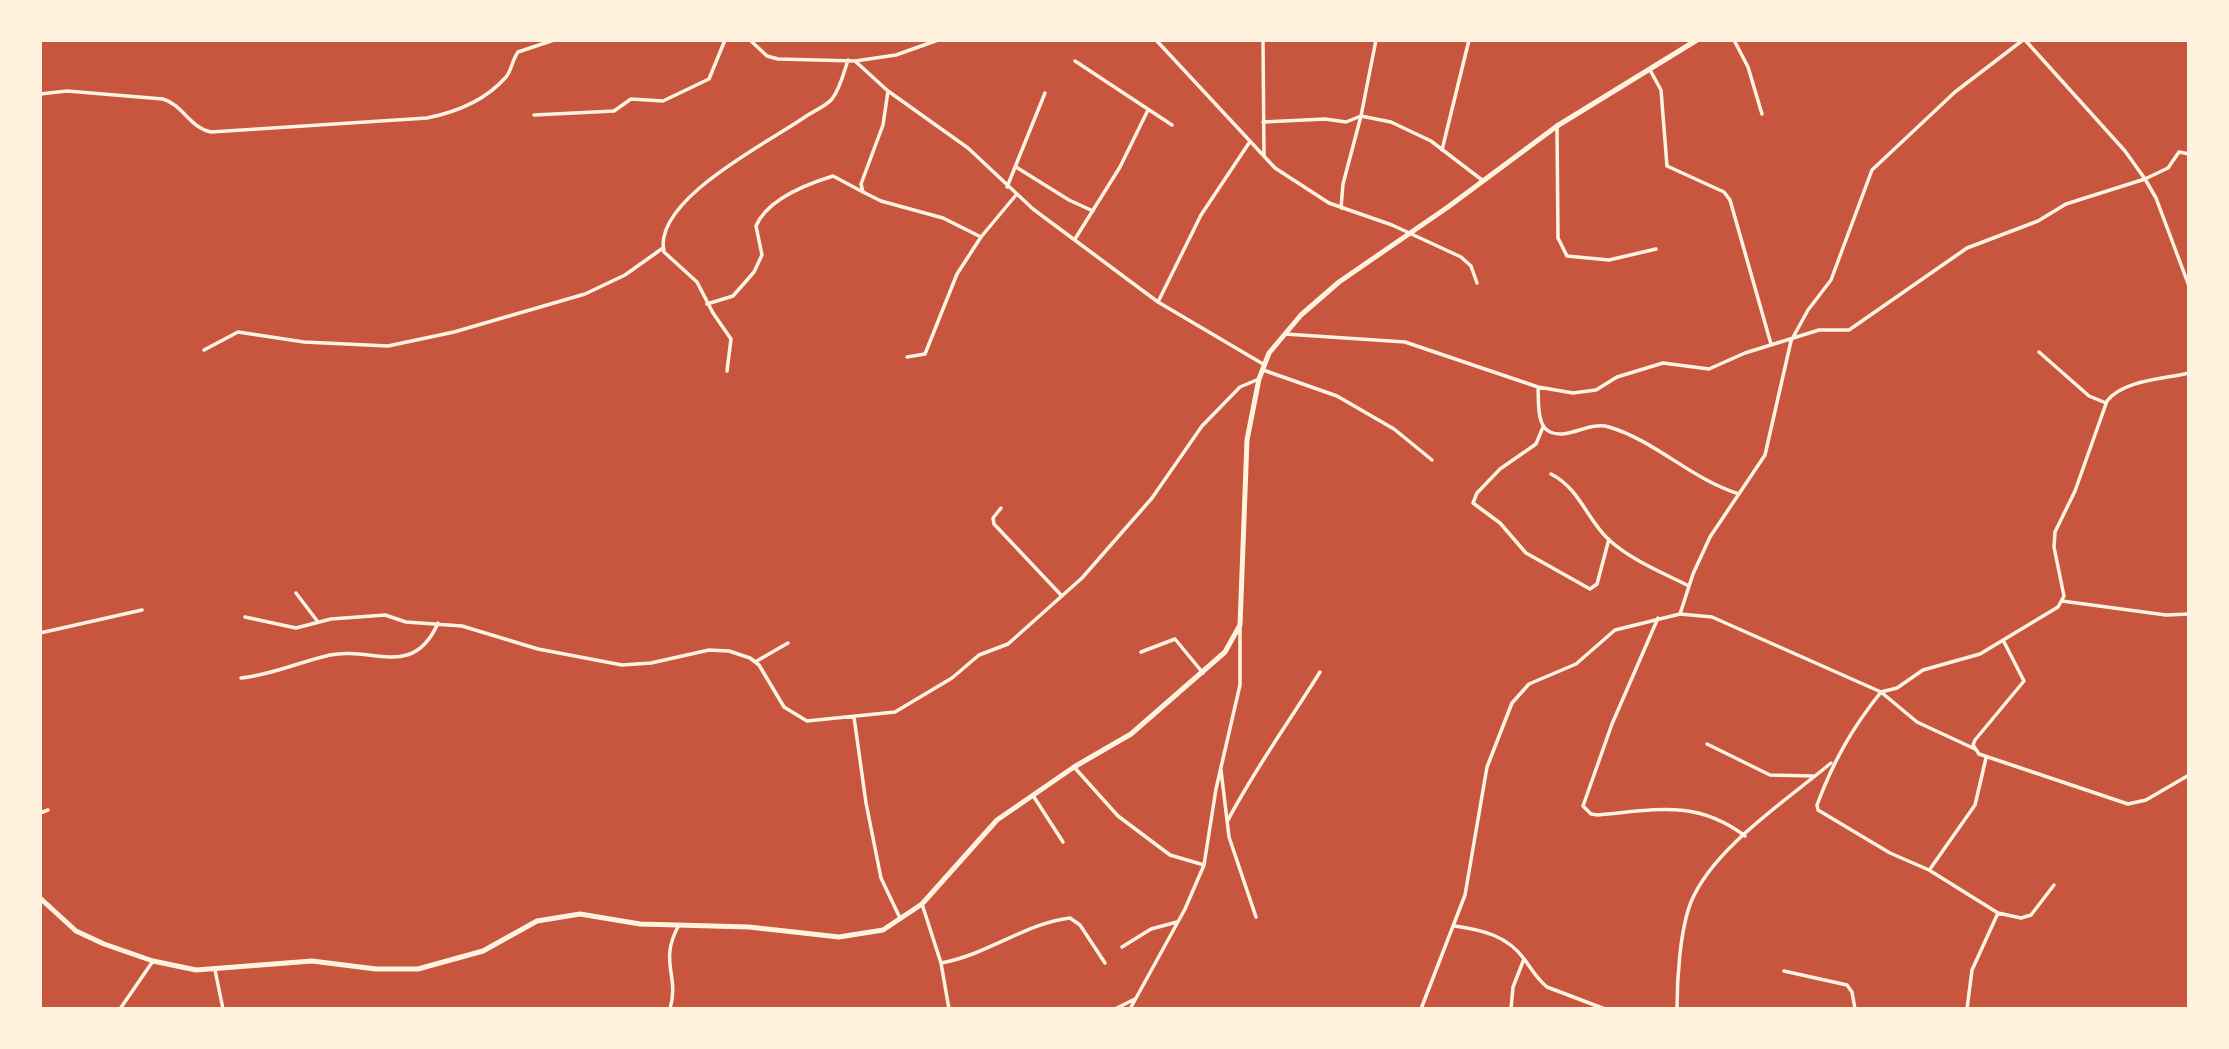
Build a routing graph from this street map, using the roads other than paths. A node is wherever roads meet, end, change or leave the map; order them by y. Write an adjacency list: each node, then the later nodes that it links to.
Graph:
1 (554, 40): 18 (street)
2 (726, 40): 21 (street)
3 (750, 40): 12 (street)
4 (938, 40): 13 (street)
5 (1156, 40): 26 (street)
6 (1263, 40): 23 (street)
7 (1376, 40): 22 (street)
8 (1469, 40): 27 (street)
9 (1697, 40): 15 (street)
10 (1734, 40): 20 (street)
11 (2024, 40): 31 (street); 48 (street)
12 (848, 60): 13 (street); 41 (street)
13 (855, 61): 16 (street)
14 (1075, 61): 19 (street)
15 (1650, 70): 25 (street); 49 (street)
16 (888, 91): 33 (street); 34 (street)
17 (1045, 93): 30 (street)
18 (40, 94)
19 (1147, 111): 24 (street); 37 (street)
20 (1762, 114)
21 (534, 115)
22 (1361, 116): 23 (street); 27 (street); 36 (street)
23 (1263, 122): 29 (street)
24 (1172, 125)
25 (1557, 126): 32 (street); 42 (street)
26 (1249, 142): 29 (street); 45 (street)
27 (1442, 150): 32 (street)
28 (2189, 153): 31 (street)
29 (1264, 156): 36 (street)
30 (1016, 167): 33 (street); 37 (street)
31 (2145, 178): 44 (street); 48 (street)
32 (1482, 180): 38 (street)
33 (1007, 187): 35 (street)
34 (863, 192): 39 (street); 46 (street)
35 (1016, 195): 39 (street); 40 (street)
36 (1341, 208): 38 (street)
37 (1093, 211): 40 (street)
38 (1409, 234): 43 (street); 47 (street)
39 (981, 237): 52 (street)
40 (1075, 239): 45 (street)
41 (663, 248): 46 (street); 50 (street)
42 (1656, 249)
43 (1477, 283)
44 (2189, 286)
45 (1158, 302): 53 (street)
46 (708, 304): 54 (street)
47 (1284, 334): 53 (street); 57 (street)
48 (1791, 341): 49 (street); 62 (street)
49 (1771, 344): 57 (street)
50 (204, 349)
51 (2039, 352): 58 (street)
52 (907, 358)
53 (1262, 367): 56 (street); 60 (street)
54 (727, 371)
55 (2189, 373): 58 (street)
56 (1259, 379): 67 (street); 76 (street)
57 (1538, 387): 59 (street)
58 (2106, 402): 68 (street)
59 (1543, 427): 62 (street); 64 (street)
60 (1432, 460)
61 (1551, 474): 64 (street)
62 (1739, 494): 65 (street)
63 (1001, 508): 67 (street)
64 (1609, 539): 65 (street)
65 (1689, 586): 70 (street)
66 (296, 593): 74 (street)
67 (1060, 595): 86 (street)
68 (2062, 601): 71 (street); 78 (street)
69 (142, 610): 77 (street)
70 (1680, 614): 73 (street); 85 (street)
71 (2189, 614)
72 (245, 617): 74 (street)
73 (1658, 618): 99 (street); 111 (street)
74 (318, 622): 75 (street)
75 (438, 623): 81 (street); 84 (street)
76 (1240, 625): 83 (street); 91 (street)
77 (40, 633)
78 (2003, 640): 85 (street); 88 (street)
79 (788, 643): 81 (street)
80 (1141, 652): 83 (street)
81 (755, 662): 86 (street)
82 (1320, 671): 98 (street)
83 (1203, 673): 92 (street)
84 (241, 678)
85 (1881, 692): 88 (street); 90 (street)
86 (854, 717): 108 (street)
87 (1707, 744): 94 (street)
88 (1975, 750): 89 (street)
89 (1986, 758): 93 (street); 102 (street)
90 (1833, 761): 94 (street); 102 (street)
91 (1221, 765): 98 (street); 101 (street)
92 (1074, 767): 95 (street); 101 (street)
93 (2189, 775)
94 (1815, 776): 99 (street)
95 (1034, 797): 100 (street); 105 (street)
96 (48, 810): 97 (street)
97 (40, 813)
98 (1227, 822): 107 (street)
99 (1745, 836): 129 (street)
100 (1063, 842)
101 (1204, 865): 109 (street)
102 (1929, 870): 106 (street)
103 (2054, 884): 106 (street)
104 (40, 898): 114 (street)
105 (922, 904): 108 (street); 115 (street)
106 (1998, 913): 131 (street)
107 (1256, 917)
108 (901, 919): 110 (street)
109 (1178, 922): 112 (street); 119 (street)
110 (678, 925): 117 (street); 122 (street)
111 (1455, 926): 113 (street); 126 (street)
112 (1122, 947)
113 (1524, 959): 127 (street); 128 (street)
114 (153, 961): 117 (street); 120 (street)
115 (940, 963): 116 (street); 123 (street)
116 (1105, 963)
117 (215, 970): 121 (street)
118 (1784, 971): 130 (street)
119 (1136, 998): 124 (street); 125 (street)
120 (120, 1009)
121 (223, 1009)
122 (670, 1009)
123 (948, 1009)
124 (1115, 1009)
125 (1130, 1009)
126 (1421, 1009)
127 (1511, 1009)
128 (1605, 1009)
129 (1677, 1009)
130 (1855, 1009)
131 (1967, 1009)

